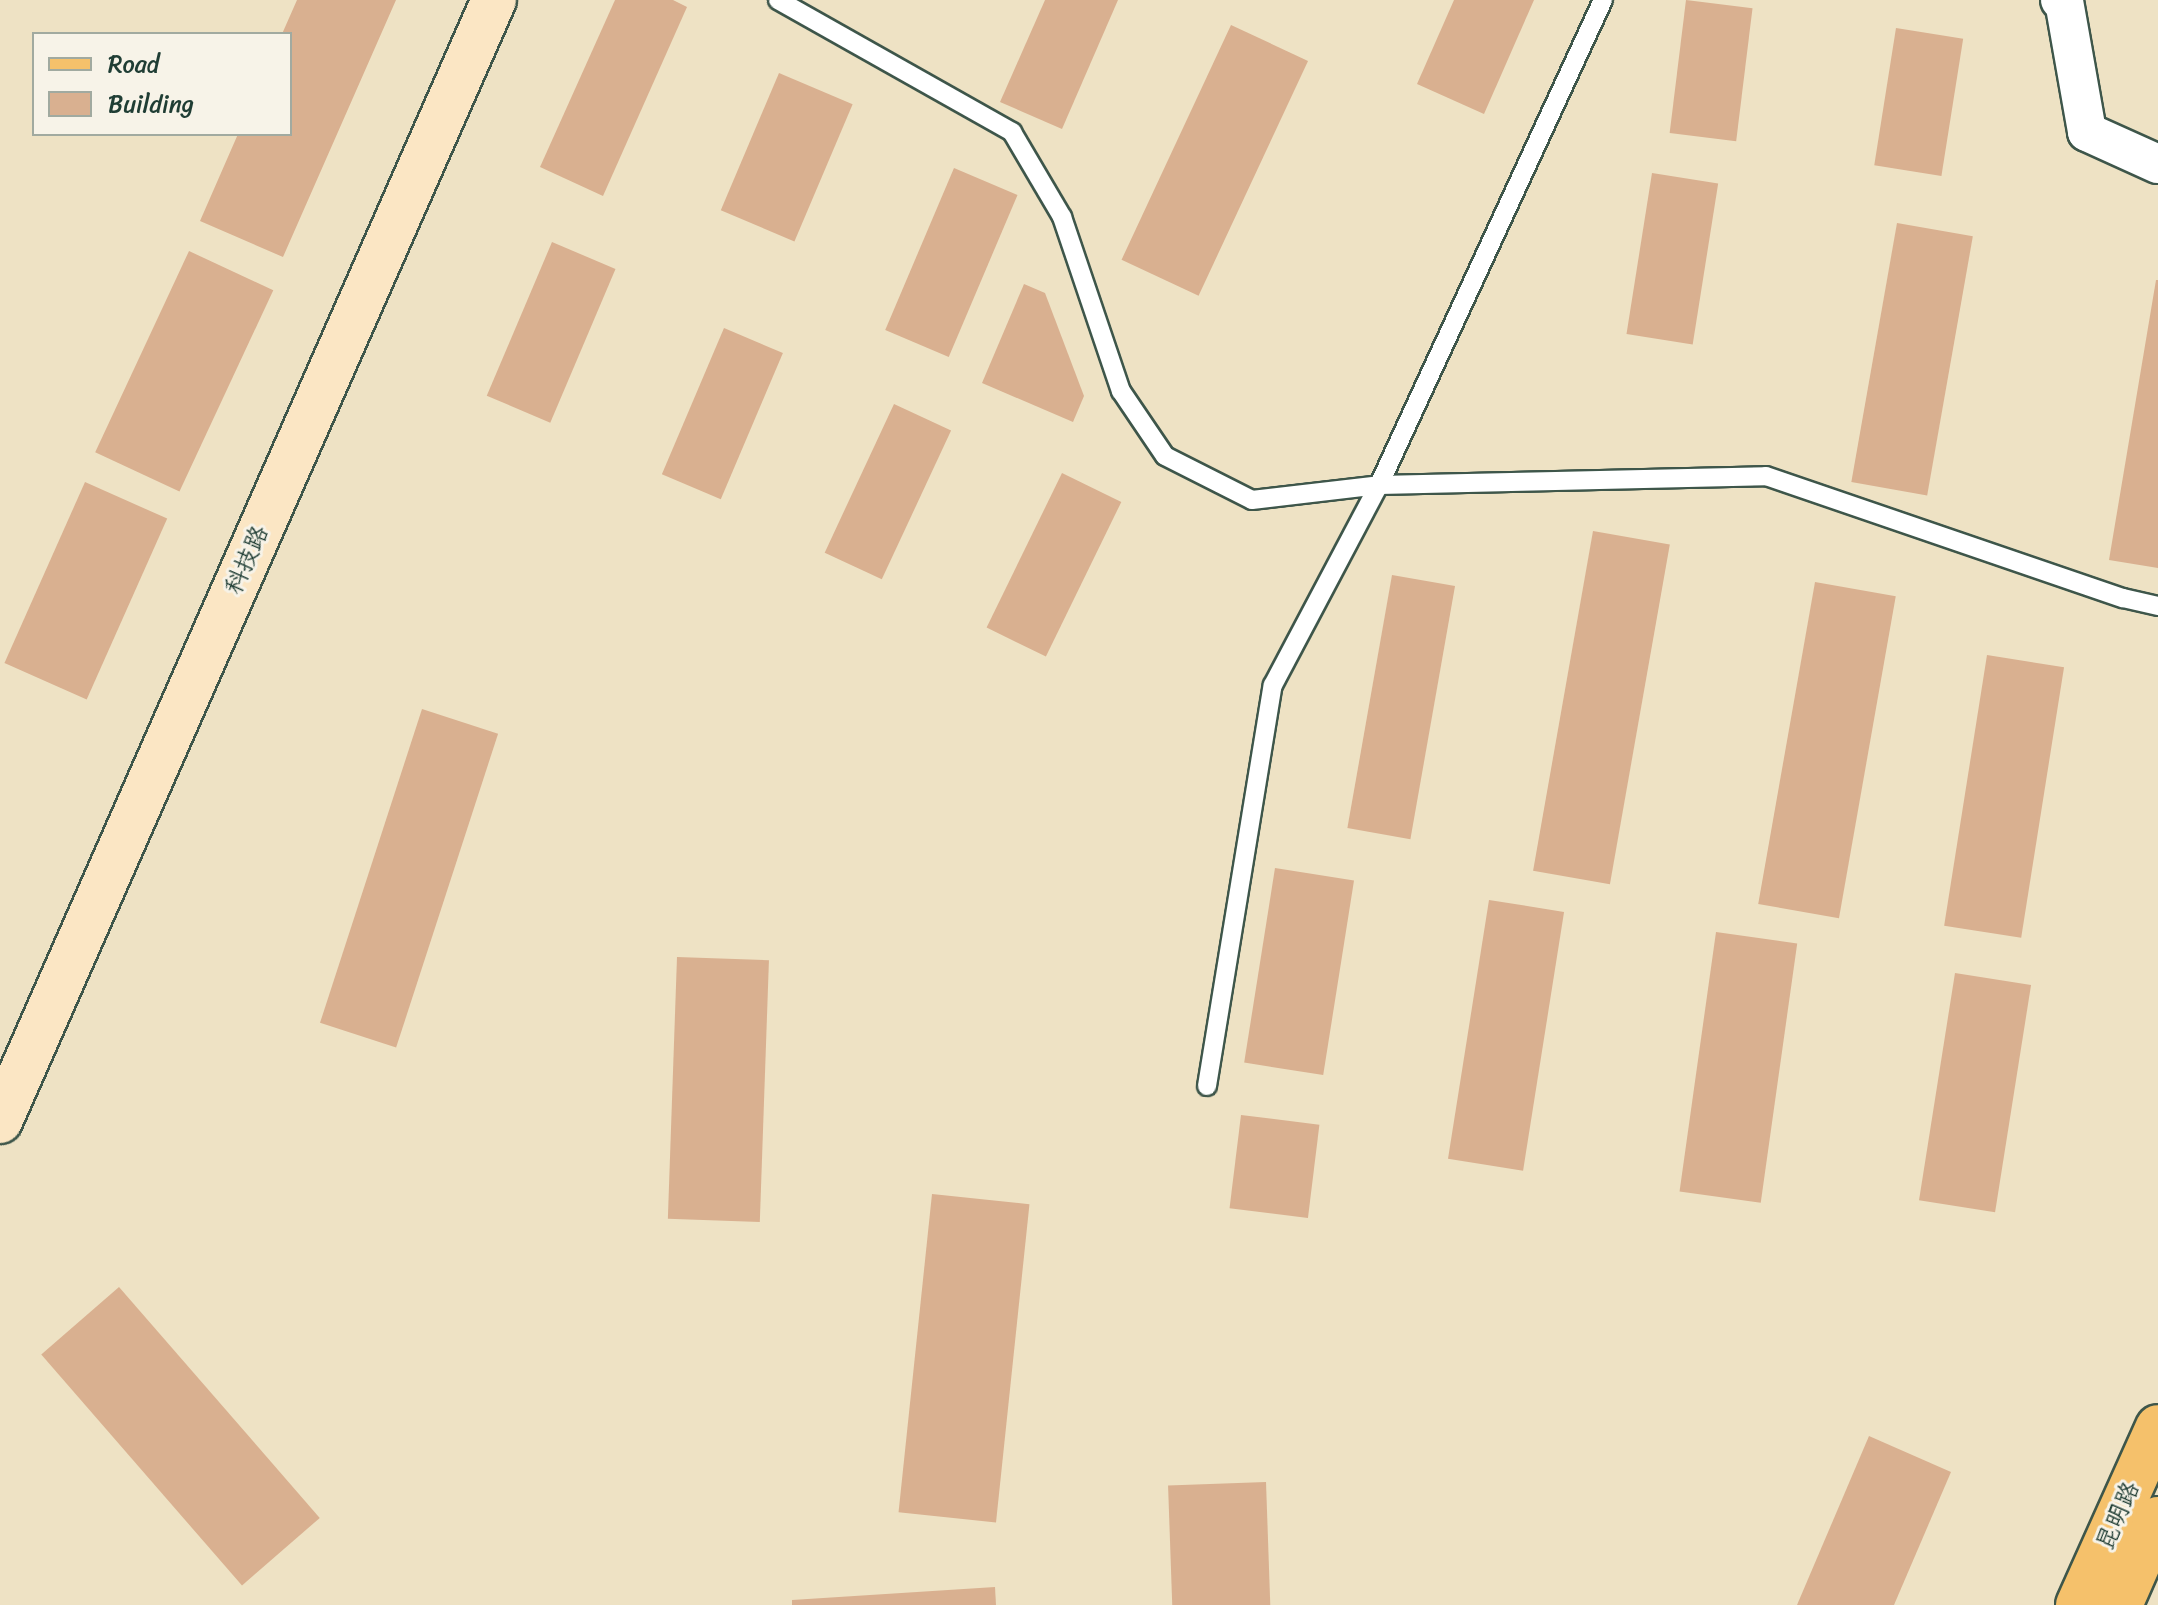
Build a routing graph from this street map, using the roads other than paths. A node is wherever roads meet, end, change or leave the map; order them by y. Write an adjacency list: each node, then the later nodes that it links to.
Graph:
1 (494, 0): 9 (main road, 科技路)
2 (778, 0): 6 (lane)
3 (1603, 0): 6 (lane)
4 (2060, 0): 5 (street)
5 (2158, 164)
6 (1379, 485): 7 (lane); 8 (lane)
7 (2158, 606)
8 (1207, 1086)
9 (0, 1121)
10 (2158, 1427): 12 (main road, 昆明路)
11 (2158, 1519): 13 (main road, 昆明路)
12 (2078, 1605)
13 (2120, 1605)

